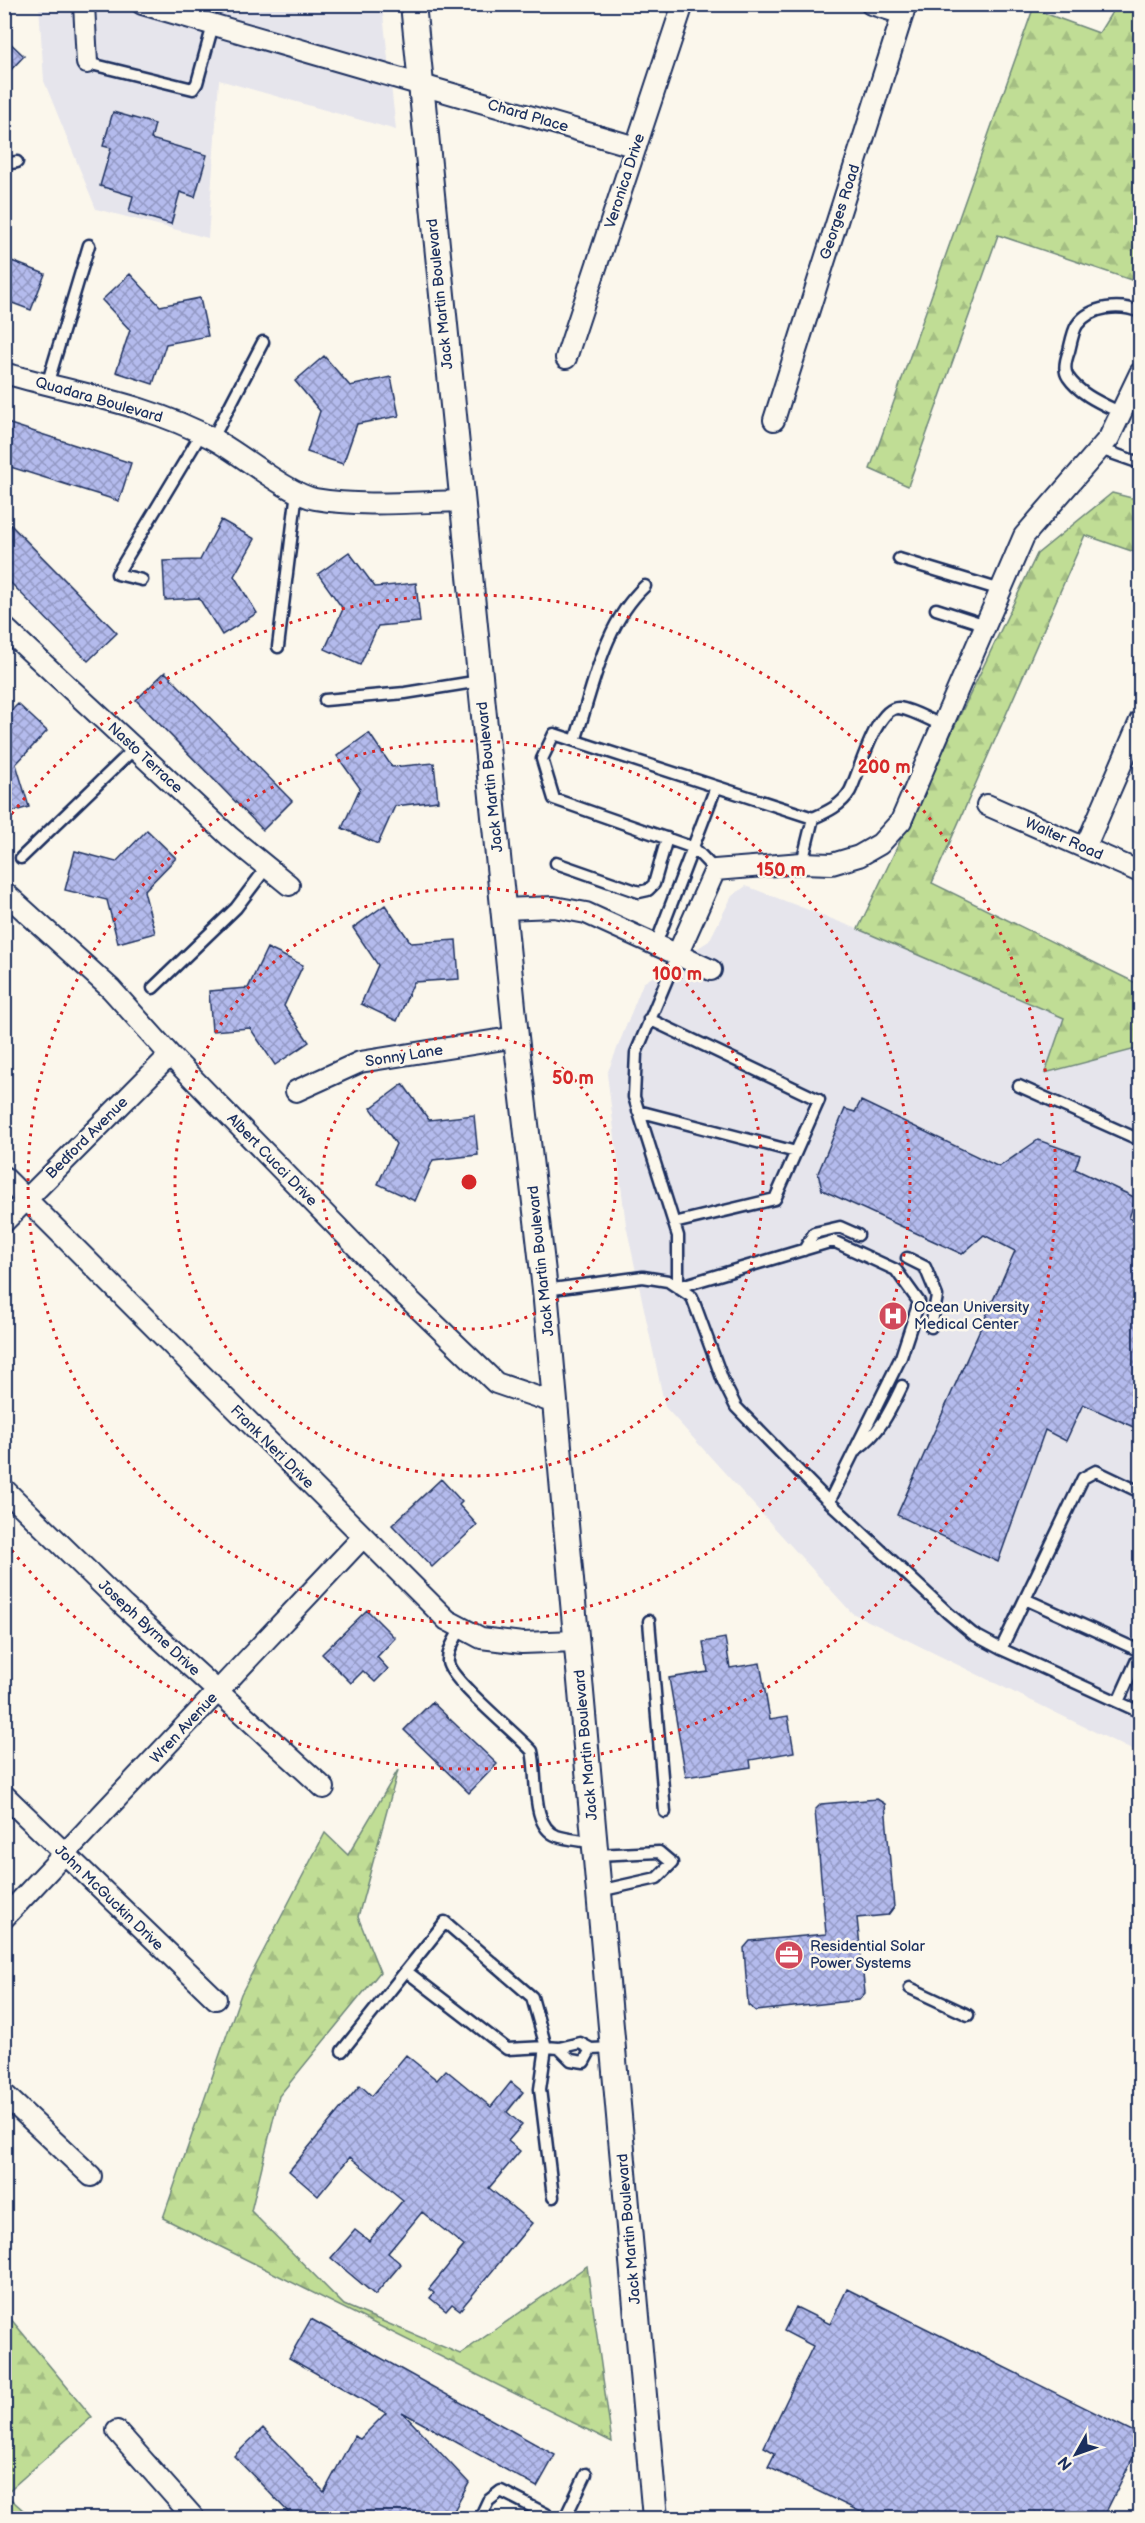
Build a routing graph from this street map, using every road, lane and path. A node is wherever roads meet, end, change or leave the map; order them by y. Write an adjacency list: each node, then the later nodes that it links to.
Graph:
1 (84, 4): 8 (street)
2 (142, 4): 7 (street, Chard Place)
3 (413, 4): 9 (street, Jack Martin Boulevard)
4 (683, 4): 10 (street, Veronica Drive)
5 (871, 4): 6 (street)
6 (905, 9): 21 (street, Georges Road)
7 (213, 25): 8 (lane); 9 (street, Chard Place)
8 (87, 63)
9 (419, 85): 10 (street, Chard Place); 26 (street, Jack Martin Boulevard)
10 (636, 147): 16 (street, Veronica Drive)
11 (17, 162): 12 (lane)
12 (4, 164)
13 (89, 245): 19 (lane)
14 (1140, 312): 20 (lane)
15 (262, 342): 22 (lane)
16 (567, 358)
17 (4, 373): 19 (street, Quadara Boulevard)
18 (1140, 373): 20 (street)
19 (47, 385): 22 (street, Quadara Boulevard)
20 (1121, 413): 23 (street)
21 (774, 420)
22 (207, 436): 25 (street, Quadara Boulevard); 28 (lane)
23 (1100, 449): 24 (lane); 30 (street)
24 (1140, 463)
25 (297, 490): 26 (street, Quadara Boulevard); 34 (lane)
26 (461, 501): 35 (street, Jack Martin Boulevard)
27 (899, 559): 30 (lane)
28 (142, 580)
29 (645, 586): 39 (lane)
30 (1001, 590): 32 (street)
31 (936, 609): 32 (lane)
32 (986, 625): 38 (street)
33 (4, 627): 40 (street, Nasto Terrace)
34 (278, 647)
35 (480, 681): 36 (lane); 55 (street, Jack Martin Boulevard)
36 (325, 700)
37 (1140, 721): 46 (street)
38 (942, 725): 43 (lane); 49 (street)
39 (575, 741): 41 (lane); 44 (lane)
40 (135, 748): 47 (lane); 50 (street, Nasto Terrace)
41 (716, 787): 43 (lane); 45 (lane)
42 (987, 805): 46 (street, Walter Road)
43 (813, 818): 49 (lane)
44 (667, 838): 45 (lane); 48 (lane)
45 (694, 848): 51 (lane); 56 (lane)
46 (1085, 848): 52 (street, Walter Road)
47 (21, 858)
48 (556, 863)
49 (802, 863): 51 (street)
50 (267, 867): 53 (street, Nasto Terrace); 59 (lane)
51 (716, 870): 57 (street)
52 (1140, 872)
53 (289, 885)
54 (4, 892): 62 (street, Albert Cucci Drive)
55 (504, 909): 56 (street); 61 (street, Jack Martin Boulevard)
56 (657, 944): 57 (street)
57 (678, 953): 58 (street); 60 (lane)
58 (711, 970)
59 (153, 988)
60 (649, 1019): 65 (lane); 67 (lane)
61 (516, 1037): 64 (street, Sonny Lane); 76 (street, Jack Martin Boulevard)
62 (170, 1055): 69 (street, Bedford Avenue); 79 (street, Albert Cucci Drive)
63 (1019, 1086): 66 (lane)
64 (296, 1091)
65 (638, 1111): 67 (lane); 71 (lane)
66 (1140, 1140)
67 (796, 1152): 71 (lane)
68 (4, 1177): 69 (street, Frank Neri Drive)
69 (27, 1198): 70 (street, Bedford Avenue); 84 (street, Frank Neri Drive)
70 (4, 1221)
71 (674, 1222): 75 (lane)
72 (858, 1235): 73 (lane)
73 (804, 1250): 75 (lane); 80 (lane)
74 (907, 1258): 77 (lane)
75 (678, 1287): 76 (lane); 83 (lane)
76 (545, 1290): 79 (street, Jack Martin Boulevard)
77 (931, 1327)
78 (902, 1386): 80 (lane)
79 (555, 1403): 88 (street, Jack Martin Boulevard)
80 (855, 1451): 83 (lane)
81 (4, 1489): 91 (street, Joseph Byrne Drive)
82 (1140, 1492): 85 (lane)
83 (830, 1502): 89 (lane)
84 (363, 1537): 87 (street, Frank Neri Drive); 91 (street, Wren Avenue)
85 (1025, 1599): 89 (lane); 90 (lane)
86 (649, 1621): 96 (lane)
87 (461, 1628): 88 (street, Frank Neri Drive); 97 (lane)
88 (576, 1641): 97 (street, Jack Martin Boulevard)
89 (1000, 1649): 92 (lane)
90 (1140, 1652): 92 (lane)
91 (218, 1692): 94 (street, Joseph Byrne Drive); 98 (street, Wren Avenue)
92 (1118, 1702): 93 (lane)
93 (1140, 1712)
94 (324, 1788)
95 (4, 1795): 98 (street, John McGuckin Drive)
96 (665, 1812)
97 (595, 1849): 99 (street, Jack Martin Boulevard); 99 (lane)
98 (65, 1856): 100 (street, Wren Avenue); 103 (street, John McGuckin Drive)
99 (598, 1891): 107 (street, Jack Martin Boulevard)
100 (4, 1918)
101 (406, 1971): 105 (lane); 105 (lane); 108 (lane)
102 (910, 1988): 104 (lane)
103 (216, 1999)
104 (968, 2015)
105 (546, 2047): 106 (lane); 111 (lane)
106 (559, 2048): 107 (lane); 107 (lane)
107 (602, 2048): 115 (street, Jack Martin Boulevard)
108 (342, 2051)
109 (4, 2094): 110 (street)
110 (91, 2176)
111 (553, 2197)
112 (117, 2431): 116 (street)
113 (586, 2474): 118 (lane)
114 (549, 2517): 117 (lane)
115 (658, 2517)
116 (194, 2518)
117 (480, 2518)
118 (565, 2518)

